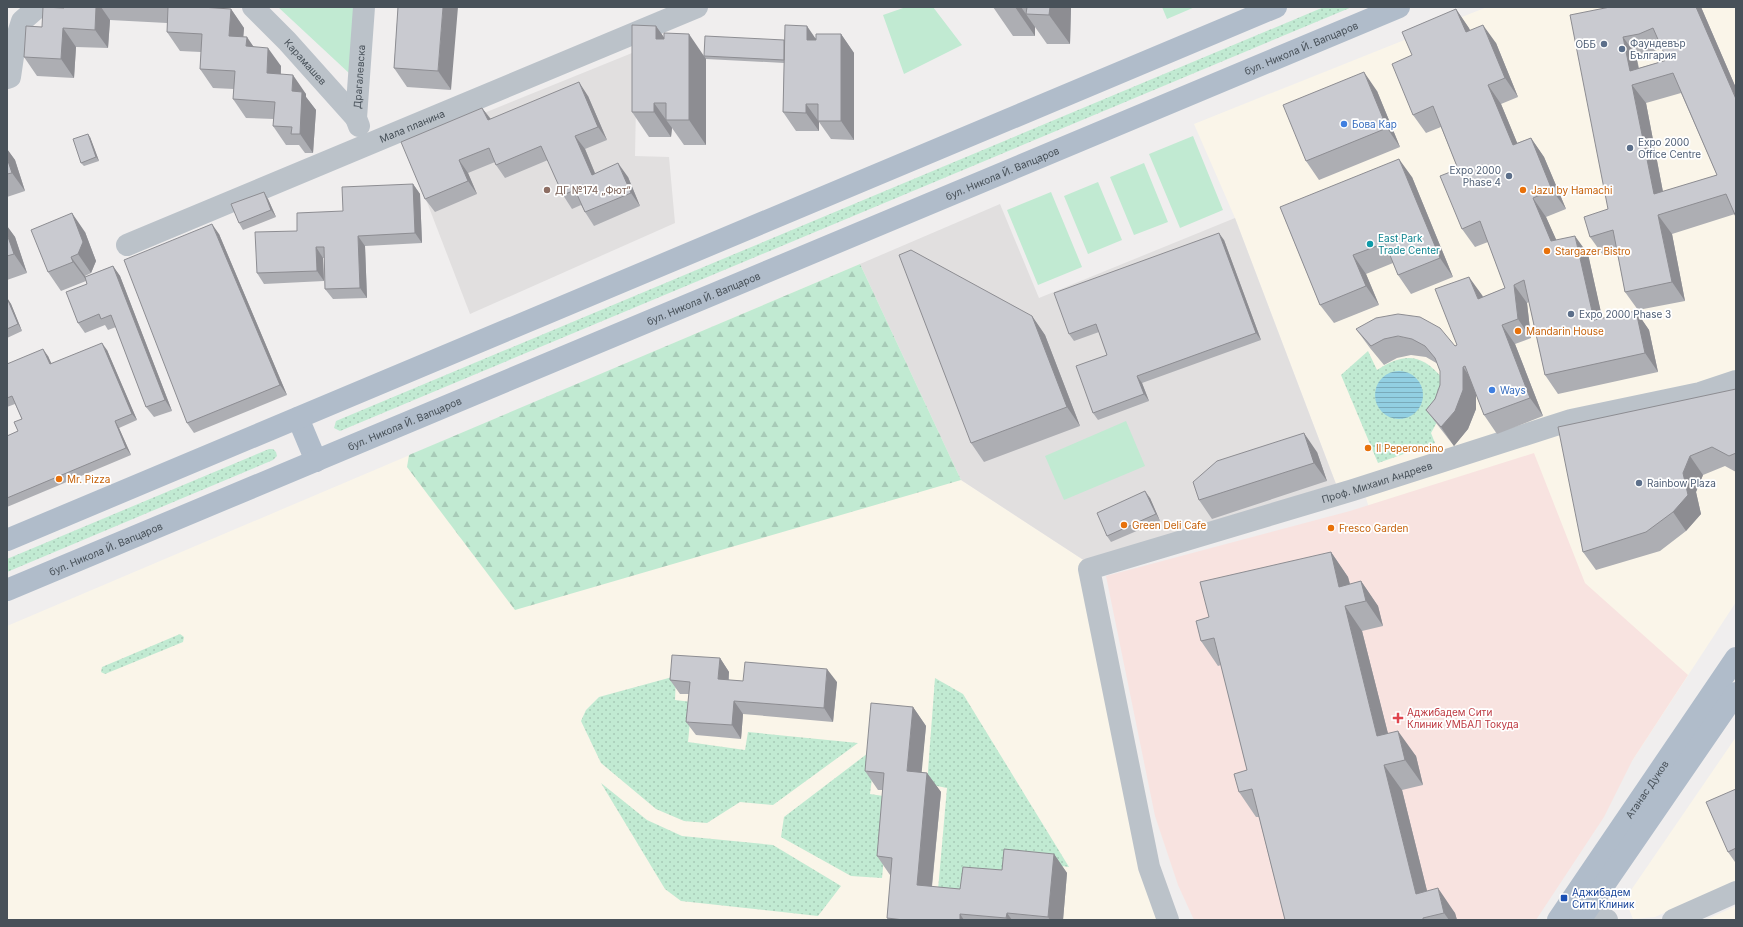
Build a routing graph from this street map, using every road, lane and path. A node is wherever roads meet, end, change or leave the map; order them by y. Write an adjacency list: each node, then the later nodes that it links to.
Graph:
1 (38, 7): 7 (street)
2 (253, 7): 8 (street, Карамашев)
3 (364, 7): 8 (street, Драгалевска)
4 (697, 7): 9 (street, Мала планина)
5 (1276, 7): 12 (main road)
6 (1399, 7): 13 (main road, бул. Никола Й. Вапцаров)
7 (7, 78)
8 (356, 118): 9 (street, Драгалевска)
9 (366, 145): 10 (street, Мала планина)
10 (127, 245)
11 (1736, 381): 20 (street, Проф. Михаил Андреев)
12 (298, 418): 13 (main road); 14 (main road)
13 (316, 461): 15 (main road, бул. Никола Й. Вапцаров)
14 (7, 540)
15 (7, 590)
16 (1736, 658): 21 (main road, Атанас Дуков)
17 (1736, 693): 19 (main road, Атанас Дуков)
18 (1736, 892): 23 (street)
19 (1584, 914): 22 (street)
20 (1168, 920)
21 (1558, 920)
22 (1607, 920)
23 (1674, 920)

